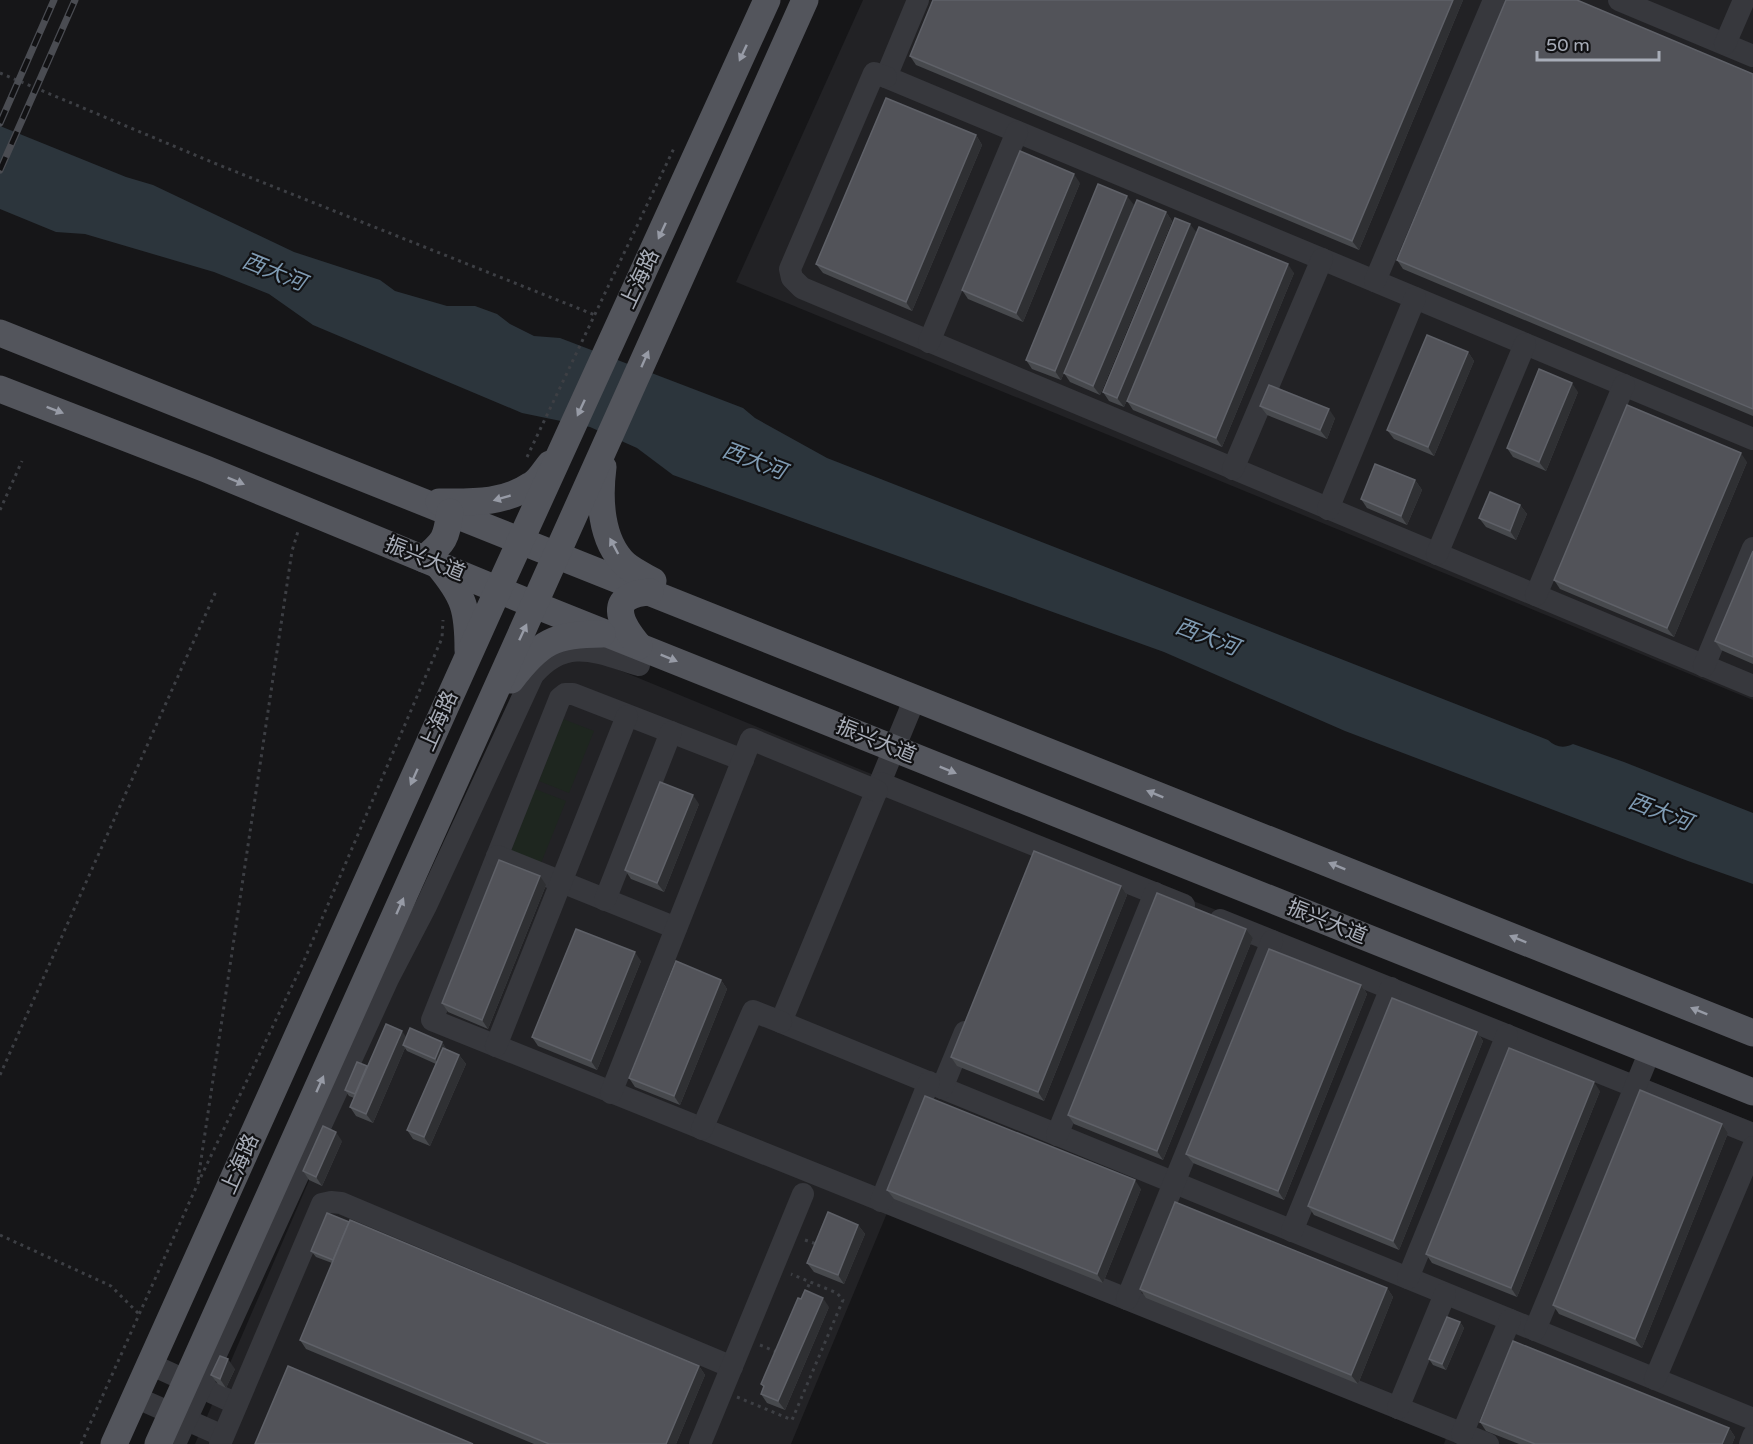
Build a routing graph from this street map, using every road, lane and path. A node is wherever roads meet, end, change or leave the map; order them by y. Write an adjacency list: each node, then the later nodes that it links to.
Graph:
1 (767, 0): 32 (main road, 上海路, one-way to 32)
2 (805, 0): 31 (main road, 上海路, one-way to 2)
3 (918, 0): 10 (lane)
4 (1494, 0): 18 (lane)
5 (1619, 0): 7 (lane)
6 (1744, 0): 7 (lane)
7 (1725, 44): 8 (lane)
8 (1753, 56)
9 (0, 73): 20 (path)
10 (886, 77): 11 (lane); 22 (lane)
11 (1017, 132): 13 (lane); 22 (lane)
12 (676, 145): 20 (path)
13 (1107, 169): 14 (lane); 15 (lane)
14 (1098, 191)
15 (1187, 203): 16 (lane); 17 (lane)
16 (1178, 225)
17 (1322, 259): 18 (lane); 35 (lane)
18 (1375, 281): 19 (lane)
19 (1415, 298): 23 (lane); 39 (lane)
20 (595, 315): 34 (path)
21 (0, 333): 37 (main road)
22 (929, 342): 25 (lane)
23 (1525, 344): 26 (lane); 43 (lane)
24 (1029, 358): 25 (lane)
25 (1020, 380): 29 (lane)
26 (1624, 385): 30 (lane); 49 (lane)
27 (0, 388): 38 (main road, 振兴大道, one-way to 38)
28 (1109, 391): 29 (lane)
29 (1100, 413): 35 (lane)
30 (1753, 439)
31 (606, 446): 36 (main road, 上海路); 51 (main road, one-way to 31)
32 (562, 449): 36 (main road); 37 (main road, one-way to 37); 41 (main road, 上海路)
33 (22, 461): 40 (path)
34 (524, 464)
35 (1233, 469): 39 (lane)
36 (589, 485): 44 (main road, 上海路)
37 (438, 507): 41 (main road); 45 (main road)
38 (304, 509): 45 (main road, 振兴大道); 90 (path)
39 (1328, 509): 43 (lane)
40 (0, 510)
41 (521, 540): 44 (main road); 47 (main road, 上海路)
42 (1753, 548): 57 (lane)
43 (1437, 554): 49 (lane)
44 (558, 555): 48 (main road); 50 (main road, 上海路)
45 (430, 561): 47 (main road, 振兴大道); 54 (main road)
46 (217, 589): 81 (path)
47 (498, 590): 50 (main road, 振兴大道); 54 (main road, 上海路)
48 (650, 592): 51 (main road); 55 (main road)
49 (1536, 595): 57 (lane)
50 (536, 605): 53 (main road, 振兴大道); 56 (main road, 上海路, one-way to 50)
51 (710, 616): 59 (main road)
52 (444, 617): 90 (path)
53 (608, 634): 55 (main road, 振兴大道); 60 (main road)
54 (468, 656): 56 (main road); 105 (main road, 上海路, one-way to 105)
55 (639, 656): 63 (main road, 振兴大道, one-way to 63); 108 (lane)
56 (508, 663): 60 (main road, 上海路)
57 (1704, 666): 58 (lane)
58 (1753, 686)
59 (915, 698): 63 (lane); 77 (main road, one-way to 59)
60 (488, 709): 108 (main road, 上海路, one-way to 60)
61 (627, 716): 62 (lane); 67 (lane); 69 (lane)
62 (670, 732): 64 (lane); 71 (lane)
63 (894, 748): 65 (lane); 80 (main road, 振兴大道, one-way to 80)
64 (743, 760): 65 (lane); 72 (lane)
65 (878, 787): 66 (lane); 76 (lane)
66 (1039, 847): 68 (lane); 70 (lane)
67 (497, 856): 69 (lane); 79 (lane)
68 (1030, 869)
69 (561, 882): 71 (lane); 79 (lane)
70 (1155, 893): 73 (lane); 88 (lane)
71 (605, 900): 72 (lane)
72 (676, 928): 85 (lane)
73 (1272, 940): 74 (lane); 91 (lane)
74 (1391, 988): 78 (lane); 94 (lane)
75 (973, 1011): 82 (lane)
76 (781, 1022): 82 (lane); 86 (lane)
77 (1753, 1033)
78 (1507, 1035): 83 (lane); 97 (lane)
79 (496, 1046): 85 (lane)
80 (1650, 1051): 83 (lane); 84 (main road, 振兴大道)
81 (0, 1075)
82 (935, 1085): 88 (lane); 93 (lane)
83 (1635, 1087): 87 (lane); 104 (lane)
84 (1753, 1092)
85 (611, 1093): 86 (lane)
86 (702, 1129): 93 (lane)
87 (1753, 1134)
88 (1058, 1135): 91 (lane)
89 (1753, 1147): 107 (lane)
90 (198, 1183): 102 (path)
91 (1174, 1183): 94 (lane); 100 (lane)
92 (803, 1194): 96 (lane)
93 (881, 1201): 100 (lane)
94 (1292, 1231): 97 (lane)
95 (0, 1235): 102 (path)
96 (773, 1267): 98 (path); 106 (lane)
97 (1408, 1278): 99 (lane)
98 (810, 1282): 101 (path); 109 (path)
99 (1445, 1294): 103 (lane); 112 (lane)
100 (1127, 1299): 112 (lane)
101 (802, 1302)
102 (140, 1314): 118 (path)
103 (1510, 1320): 104 (lane); 115 (lane)
104 (1534, 1330): 107 (lane)
105 (150, 1364): 108 (lane); 110 (main road, 上海路)
106 (732, 1367): 109 (lane); 111 (lane)
107 (1655, 1380): 114 (lane)
108 (194, 1384): 111 (lane); 113 (main road, 上海路)
109 (722, 1391): 122 (lane)
110 (135, 1397): 113 (lane); 119 (main road, 上海路)
111 (237, 1404): 117 (lane)
112 (1398, 1408): 115 (lane)
113 (179, 1417): 117 (lane); 120 (main road, 上海路); 121 (lane)
114 (1753, 1419)
115 (1462, 1434): 123 (lane)
116 (1753, 1436): 124 (lane)
117 (222, 1440)
118 (81, 1444)
119 (114, 1444)
120 (158, 1444)
121 (175, 1444)
122 (700, 1444)
123 (1488, 1444)
124 (1750, 1444)

